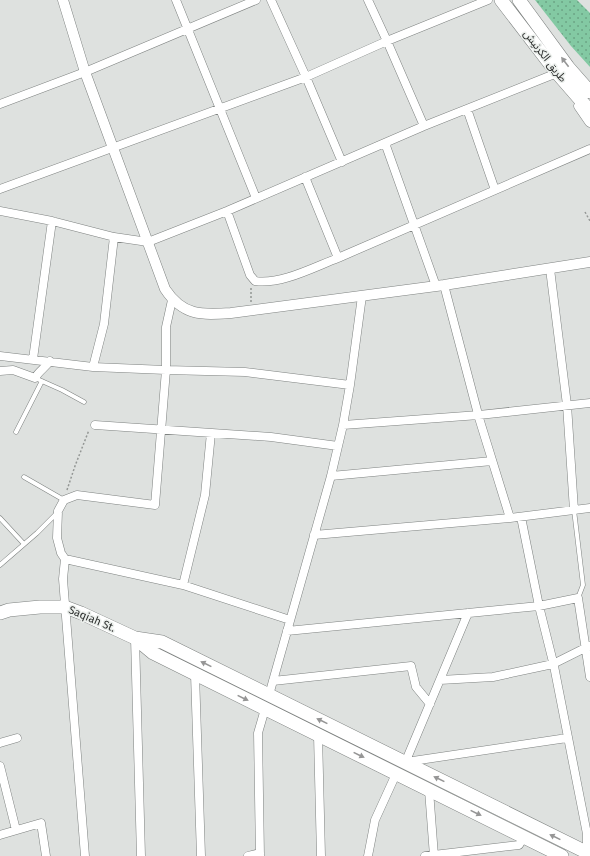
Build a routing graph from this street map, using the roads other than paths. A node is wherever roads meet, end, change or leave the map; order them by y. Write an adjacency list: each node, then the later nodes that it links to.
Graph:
1 (64, 0): 11 (street)
2 (176, 0): 9 (street)
3 (271, 0): 13 (street)
4 (368, 0): 10 (street)
5 (488, 0): 10 (street)
6 (501, 0): 12 (main road, طريق الكرنيش)
7 (518, 0): 14 (main road, طريق الكرنيش, one-way to 7)
8 (252, 1): 9 (street)
9 (188, 29): 11 (street); 16 (street)
10 (387, 40): 13 (street); 20 (street)
11 (85, 72): 15 (street); 22 (street)
12 (557, 73): 17 (street); 18 (main road, طريق الكرنيش); 19 (street)
13 (306, 77): 16 (street); 24 (street)
14 (590, 92)
15 (1, 101)
16 (220, 109): 22 (street); 28 (street)
17 (467, 109): 20 (street); 27 (street)
18 (590, 111)
19 (590, 122)
20 (424, 126): 21 (street)
21 (385, 142): 24 (street); 32 (street)
22 (113, 148): 26 (street); 34 (street)
23 (590, 149): 27 (street)
24 (342, 162): 25 (street)
25 (305, 177): 28 (street); 35 (street)
26 (0, 188)
27 (495, 190): 32 (street)
28 (256, 198): 29 (street)
29 (226, 211): 34 (street); 35 (street)
30 (0, 212): 31 (street)
31 (52, 221): 33 (street); 42 (street)
32 (415, 224): 35 (street); 38 (street)
33 (114, 237): 34 (street); 44 (street)
34 (148, 242): 40 (street)
35 (338, 258)
36 (590, 262): 37 (street)
37 (550, 269): 38 (street); 51 (street)
38 (440, 285): 39 (street); 52 (street)
39 (362, 296): 40 (street); 48 (street)
40 (172, 300): 45 (street)
41 (0, 356): 42 (street)
42 (33, 359): 43 (street)
43 (50, 361): 44 (street); 47 (street)
44 (94, 367): 45 (street)
45 (166, 370): 48 (street); 55 (street)
46 (0, 371): 47 (street)
47 (38, 379): 49 (lane); 56 (lane)
48 (350, 385): 54 (street)
49 (84, 402)
50 (590, 403): 51 (street)
51 (567, 405): 52 (street); 64 (street)
52 (479, 415): 54 (street); 59 (street)
53 (95, 425): 55 (street)
54 (343, 426): 58 (street)
55 (161, 429): 57 (street); 62 (street)
56 (16, 432)
57 (211, 433): 58 (street); 73 (street)
58 (338, 446): 60 (street)
59 (492, 461): 60 (street); 68 (street)
60 (331, 476): 69 (street)
61 (24, 477): 62 (lane)
62 (64, 500): 65 (street)
63 (590, 508): 64 (street)
64 (574, 510): 66 (street); 74 (lane)
65 (58, 511): 70 (lane); 71 (street)
66 (521, 517): 68 (street); 75 (street)
67 (0, 518): 70 (lane)
68 (510, 518): 69 (street)
69 (314, 535): 79 (street)
70 (24, 544): 72 (lane)
71 (65, 559): 73 (street); 76 (street)
72 (0, 565)
73 (183, 585): 79 (street)
74 (578, 598): 75 (street); 82 (street)
75 (539, 606): 78 (street); 83 (street)
76 (65, 607): 77 (main road, Saqiah St.); 81 (main road, Saqiah St.); 107 (street)
77 (0, 613)
78 (468, 614): 80 (street); 86 (street)
79 (290, 620): 80 (street)
80 (287, 631): 87 (street)
81 (136, 638): 84 (main road); 88 (main road, one-way to 81); 108 (street)
82 (587, 647): 83 (street); 85 (street)
83 (553, 664): 86 (street); 93 (street)
84 (195, 674): 90 (main road, one-way to 90); 109 (street)
85 (590, 677)
86 (440, 680): 89 (street)
87 (273, 681): 88 (street); 89 (street)
88 (269, 695): 95 (main road, one-way to 88)
89 (430, 704): 95 (street)
90 (265, 709): 91 (main road); 105 (street)
91 (318, 735): 97 (main road, one-way to 97); 111 (street)
92 (17, 738): 94 (street)
93 (567, 738): 95 (street); 100 (street)
94 (0, 743)
95 (405, 763): 104 (main road, one-way to 95)
96 (0, 766): 99 (street)
97 (396, 774): 98 (main road); 112 (street)
98 (429, 790): 102 (main road, one-way to 102); 113 (street)
99 (16, 830): 101 (street); 106 (street)
100 (588, 834): 104 (street)
101 (0, 835)
102 (524, 837): 103 (street); 114 (main road)
103 (491, 852): 113 (street)
104 (588, 854)
105 (260, 855): 110 (street)
106 (46, 856)
107 (85, 856)
108 (141, 856)
109 (201, 856)
110 (248, 856)
111 (321, 856)
112 (368, 856)
113 (431, 856)
114 (562, 856)

